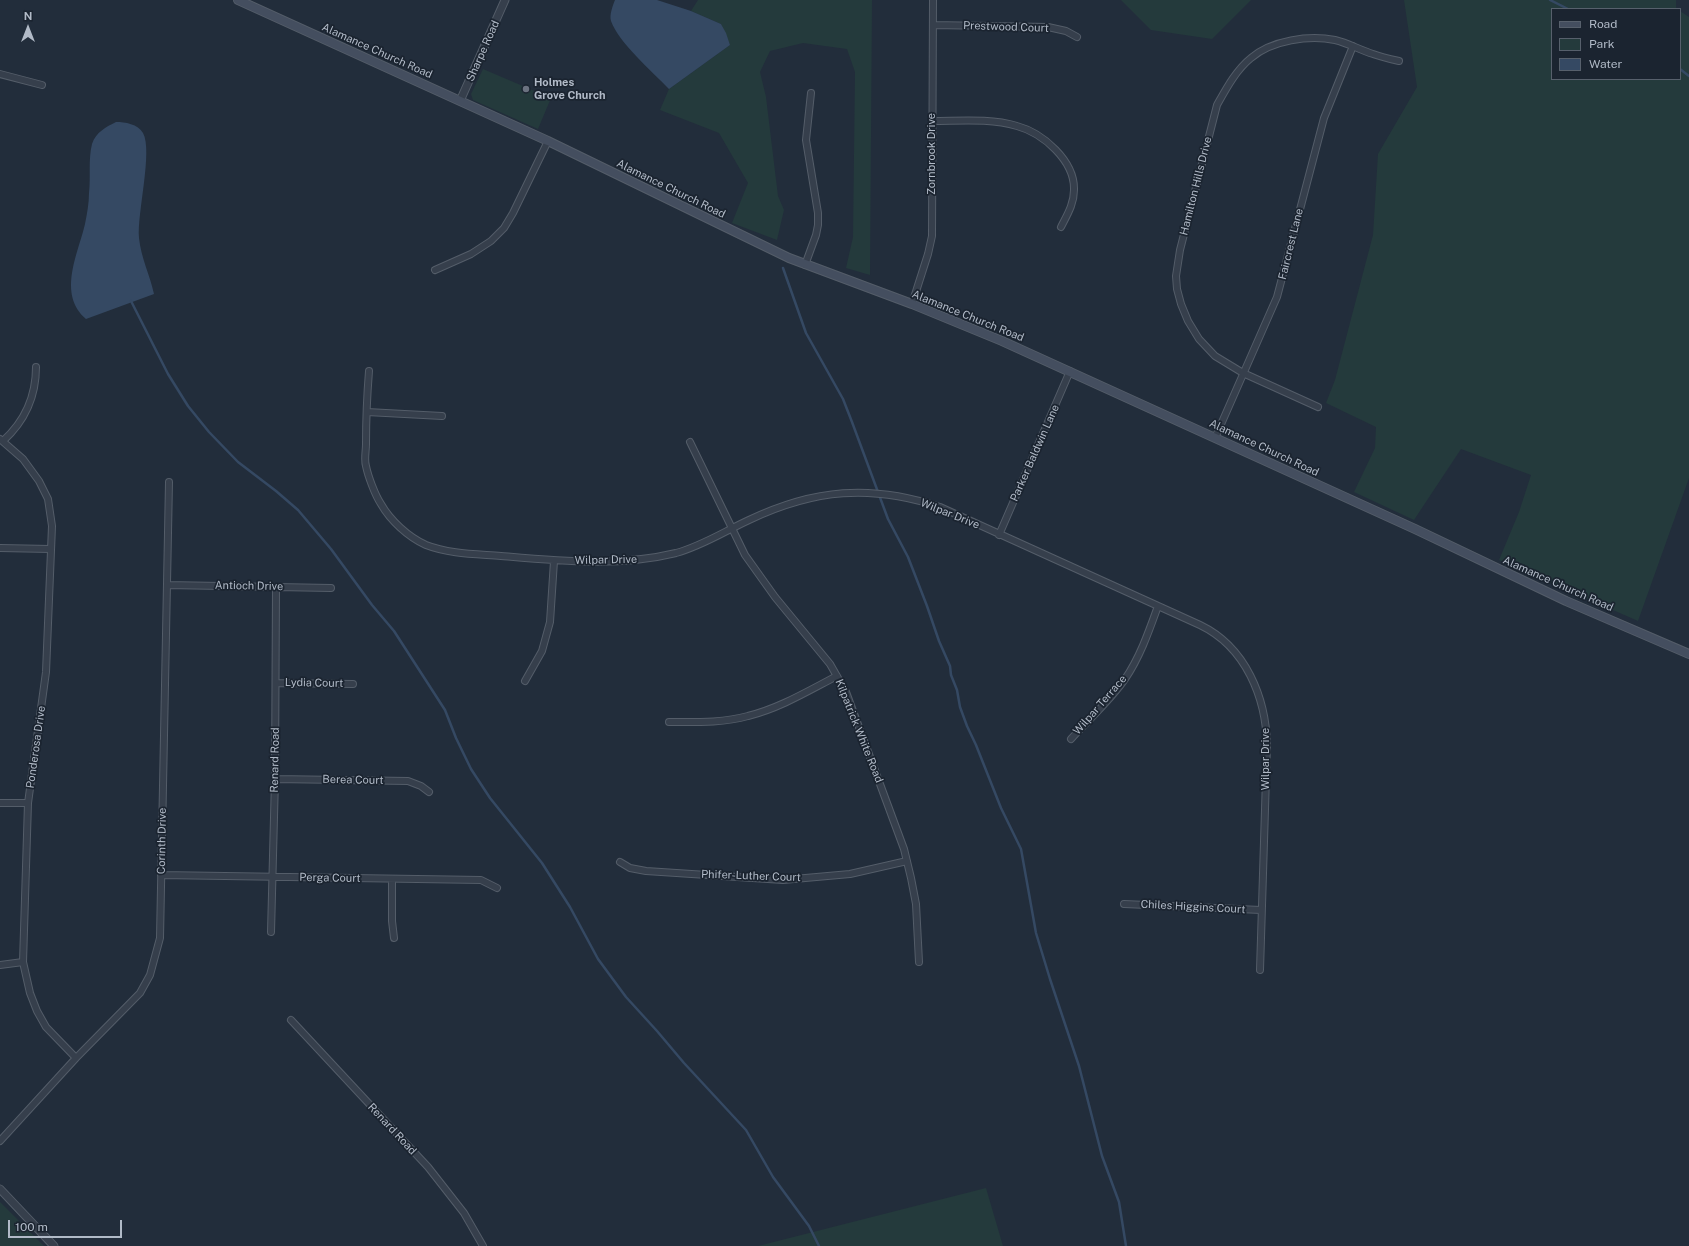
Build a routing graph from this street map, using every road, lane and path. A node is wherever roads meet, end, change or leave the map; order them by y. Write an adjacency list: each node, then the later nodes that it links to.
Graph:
1 (238, 0): 11 (main road, Alamance Church Road)
2 (505, 0): 11 (street, Sharpe Road)
3 (933, 0): 4 (street, Zornbrook Drive)
4 (933, 25): 5 (street, Prestwood Court); 12 (street, Zornbrook Drive)
5 (1077, 37)
6 (1353, 46): 7 (street, Hamilton Hills Drive); 21 (street, Faircrest Lane); 21 (street, Hamilton Hills Drive)
7 (1399, 61)
8 (0, 74): 9 (street)
9 (42, 85)
10 (811, 93): 15 (street)
11 (460, 101): 13 (main road, Alamance Church Road)
12 (932, 121): 14 (street); 17 (street, Zornbrook Drive)
13 (548, 141): 15 (main road, Alamance Church Road); 16 (street)
14 (1061, 227)
15 (805, 265): 17 (main road, Alamance Church Road)
16 (435, 270)
17 (912, 304): 20 (main road, Alamance Church Road)
18 (36, 367): 26 (street)
19 (369, 371): 23 (street, Wilpar Drive)
20 (1070, 371): 25 (main road, Alamance Church Road); 30 (street, Parker Baldwin Lane)
21 (1243, 373): 22 (street, Hamilton Hills Drive); 25 (street, Faircrest Lane)
22 (1318, 407)
23 (367, 412): 24 (street); 33 (street, Wilpar Drive)
24 (442, 416)
25 (1215, 438): 38 (main road, Alamance Church Road)
26 (2, 440): 32 (street, Ponderosa Drive)
27 (690, 442): 29 (street, Kilpatrick White Road)
28 (169, 482): 34 (street, Corinth Drive)
29 (732, 529): 30 (street, Wilpar Drive); 33 (street, Wilpar Drive); 39 (street, Kilpatrick White Road)
30 (999, 535): 37 (street, Wilpar Drive)
31 (0, 548): 32 (street)
32 (50, 549): 48 (street, Ponderosa Drive)
33 (554, 560): 40 (street)
34 (167, 585): 35 (street, Antioch Drive); 51 (street, Corinth Drive)
35 (276, 587): 36 (street, Antioch Drive); 41 (street, Renard Road)
36 (331, 588)
37 (1158, 606): 44 (street, Wilpar Terrace); 56 (street, Wilpar Drive)
38 (1689, 654)
39 (837, 676): 43 (street); 49 (street, Kilpatrick White Road)
40 (525, 681)
41 (276, 683): 42 (street, Lydia Court); 45 (street, Renard Road)
42 (354, 684)
43 (669, 722)
44 (1071, 739)
45 (275, 779): 46 (street, Berea Court); 52 (street, Renard Road)
46 (429, 792)
47 (0, 803): 48 (street)
48 (28, 803): 59 (street, Ponderosa Drive)
49 (907, 861): 50 (street, Phifer-Luther Court); 60 (street, Kilpatrick White Road)
50 (620, 862)
51 (161, 875): 52 (street, Perga Court); 64 (street, Corinth Drive)
52 (272, 877): 53 (street, Perga Court); 57 (street, Renard Road)
53 (392, 879): 54 (street, Perga Court); 58 (street)
54 (497, 888)
55 (1124, 904): 56 (street, Chiles Higgins Court)
56 (1261, 910): 62 (street, Wilpar Drive)
57 (271, 932)
58 (394, 938)
59 (24, 962): 61 (street); 64 (street, Ponderosa Drive)
60 (919, 962)
61 (0, 965)
62 (1260, 970)
63 (291, 1020): 68 (street, Renard Road)
64 (76, 1058): 65 (street, Corinth Drive)
65 (0, 1141)
66 (0, 1189): 67 (street)
67 (54, 1246)
68 (483, 1246)

